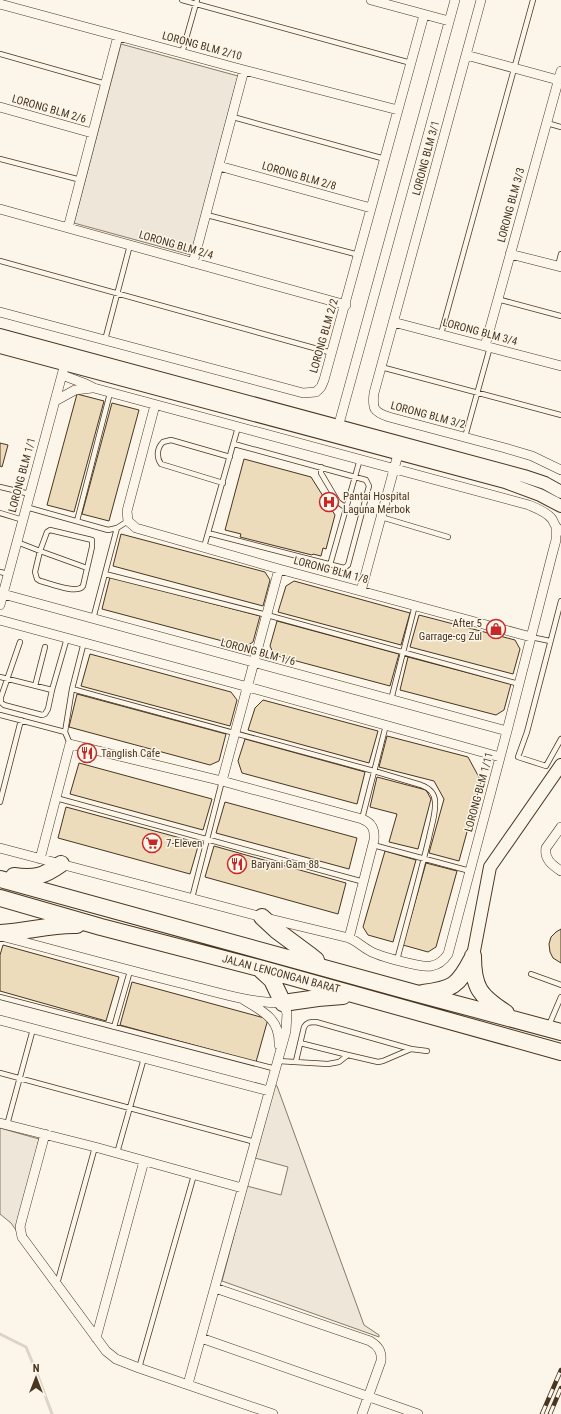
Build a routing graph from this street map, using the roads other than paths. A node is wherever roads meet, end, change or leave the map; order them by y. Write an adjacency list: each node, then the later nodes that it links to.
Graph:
1 (182, 0): 6 (lane)
2 (371, 0): 8 (street)
3 (455, 0): 9 (street)
4 (481, 0): 13 (street, LORONG BLM 3/1)
5 (533, 0): 15 (lane)
6 (196, 2): 11 (lane); 14 (lane)
7 (0, 4): 10 (street, LORONG BLM 2/10)
8 (424, 15): 9 (street); 14 (street, LORONG BLM 2/2)
9 (449, 21): 62 (street)
10 (118, 36): 11 (street, LORONG BLM 2/10); 19 (street)
11 (182, 53): 16 (street, LORONG BLM 2/10)
12 (0, 54): 19 (lane)
13 (466, 55): 15 (street); 46 (street, LORONG BLM 3/1)
14 (411, 63): 21 (street, LORONG BLM 2/2)
15 (514, 68): 18 (street); 47 (lane)
16 (244, 70): 21 (street, LORONG BLM 2/10); 22 (street)
17 (561, 71): 18 (street, LORONG BLM 3/3)
18 (558, 80): 23 (street, LORONG BLM 3/3)
19 (106, 84): 25 (street)
20 (0, 107): 25 (street, LORONG BLM 2/6)
21 (398, 110): 27 (street, LORONG BLM 2/2)
22 (233, 117): 27 (lane); 28 (street)
23 (547, 123): 24 (lane); 35 (street, LORONG BLM 3/3)
24 (561, 127)
25 (92, 133): 29 (street)
26 (0, 159): 29 (lane)
27 (385, 159): 30 (street, LORONG BLM 2/2)
28 (220, 166): 30 (street, LORONG BLM 2/8); 32 (street)
29 (81, 180): 33 (street)
30 (372, 208): 37 (street, LORONG BLM 2/2)
31 (0, 210): 33 (street, LORONG BLM 2/4)
32 (206, 215): 37 (lane); 39 (street)
33 (68, 228): 34 (street, LORONG BLM 2/4)
34 (130, 245): 39 (street, LORONG BLM 2/4); 41 (lane)
35 (510, 254): 40 (street); 42 (street, LORONG BLM 3/3)
36 (561, 254): 40 (lane)
37 (359, 255): 43 (street, LORONG BLM 2/2)
38 (0, 261): 41 (lane)
39 (193, 263): 43 (street, LORONG BLM 2/4)
40 (559, 267)
41 (117, 293): 49 (lane); 52 (lane)
42 (498, 299): 45 (lane); 51 (street, LORONG BLM 3/3)
43 (346, 305): 52 (street, LORONG BLM 2/2)
44 (0, 312): 49 (street, LORONG BLM 2/2)
45 (561, 316)
46 (393, 322): 47 (street, LORONG BLM 3/4); 55 (street, LORONG BLM 3/2)
47 (441, 334): 51 (street, LORONG BLM 3/4)
48 (0, 335): 53 (street)
49 (105, 340): 52 (street, LORONG BLM 2/2)
50 (0, 347): 53 (street)
51 (487, 347): 54 (street, LORONG BLM 3/4); 57 (lane)
52 (332, 353)
53 (65, 364): 56 (street); 59 (street, LORONG BLM 1/1); 62 (street); 64 (street)
54 (561, 366)
55 (381, 367): 57 (lane); 65 (street, LORONG BLM 3/2)
56 (94, 388): 58 (street); 59 (street)
57 (477, 392): 61 (lane); 65 (lane)
58 (110, 393): 60 (street); 84 (lane)
59 (55, 401): 77 (street, LORONG BLM 1/1)
60 (155, 405): 63 (street); 85 (street)
61 (561, 415)
62 (339, 425): 64 (street); 67 (street)
63 (238, 427): 66 (lane); 69 (street)
64 (335, 437): 67 (street)
65 (465, 437): 72 (street, LORONG BLM 3/2)
66 (234, 444): 68 (lane); 70 (lane)
67 (399, 448): 71 (street); 76 (street); 78 (street)
68 (230, 457): 74 (lane); 74 (lane)
69 (360, 459): 71 (street); 73 (lane)
70 (321, 467): 73 (lane); 80 (lane)
71 (394, 468): 82 (street); 87 (street)
72 (561, 470)
73 (355, 477): 80 (lane); 95 (lane)
74 (223, 483): 88 (lane)
75 (0, 486): 77 (lane)
76 (561, 492)
77 (30, 494): 79 (street, LORONG BLM 1/1)
78 (561, 506)
79 (26, 507): 83 (street, LORONG BLM 1/1); 84 (lane)
80 (346, 508): 95 (lane)
81 (0, 513): 83 (lane)
82 (381, 517): 89 (lane); 100 (street)
83 (23, 520): 90 (street, LORONG BLM 1/1)
84 (77, 521): 86 (lane)
85 (128, 521): 86 (lane); 91 (street, LORONG BLM 1/8)
86 (117, 528): 99 (lane)
87 (558, 530): 94 (street, LORONG BLM 1/11)
88 (208, 533): 91 (lane); 95 (lane)
89 (448, 537)
90 (17, 542): 93 (lane); 98 (street, LORONG BLM 1/1)
91 (204, 547): 97 (street, LORONG BLM 1/8)
92 (561, 549): 94 (street)
93 (40, 551): 96 (lane); 96 (lane); 96 (lane)
94 (552, 555): 108 (street, LORONG BLM 1/11)
95 (330, 565)
96 (87, 568)
97 (279, 569): 100 (street, LORONG BLM 1/8); 105 (street)
98 (4, 573): 101 (street, LORONG BLM 1/1)
99 (105, 574): 105 (lane); 106 (lane)
100 (362, 591): 104 (street, LORONG BLM 1/8)
101 (3, 594): 103 (street, LORONG BLM 1/1); 106 (street, LORONG BLM 1/6)
102 (561, 601): 110 (lane)
103 (0, 605)
104 (415, 605): 108 (street, LORONG BLM 1/8); 114 (lane)
105 (267, 615): 114 (lane); 115 (street)
106 (93, 619): 115 (street, LORONG BLM 1/6)
107 (0, 620): 109 (street)
108 (531, 637): 110 (lane); 118 (street, LORONG BLM 1/11)
109 (67, 638): 112 (street); 122 (lane)
110 (550, 641): 130 (lane)
111 (20, 642): 117 (lane)
112 (84, 642): 120 (street); 121 (lane)
113 (45, 647): 119 (lane)
114 (403, 653): 118 (lane); 123 (lane)
115 (254, 663): 120 (street); 123 (street, LORONG BLM 1/6)
116 (0, 677): 117 (lane)
117 (7, 679): 119 (lane); 122 (lane)
118 (519, 684): 127 (street, LORONG BLM 1/11)
119 (35, 686): 122 (lane)
120 (248, 687): 126 (street); 129 (street)
121 (72, 689): 128 (lane); 129 (lane)
122 (52, 690)
123 (391, 700): 127 (street, LORONG BLM 1/6)
124 (0, 715): 125 (lane)
125 (20, 720): 128 (lane); 137 (lane)
126 (386, 725): 132 (street); 134 (lane)
127 (507, 731): 132 (street, LORONG BLM 1/11)
128 (65, 732): 131 (lane)
129 (235, 734): 134 (lane); 135 (street)
130 (561, 739)
131 (70, 744): 135 (street); 136 (street)
132 (500, 757): 146 (street, LORONG BLM 1/11)
133 (561, 765): 157 (street)
134 (374, 771): 138 (lane); 144 (lane)
135 (222, 781): 138 (street); 140 (lane)
136 (56, 798): 140 (lane); 143 (street)
137 (0, 802)
138 (362, 819): 141 (street)
139 (561, 827): 147 (street)
140 (207, 840): 150 (lane); 152 (lane)
141 (373, 845): 144 (lane); 150 (street)
142 (0, 848): 143 (street, LORONG BLM 1/11)
143 (40, 859): 145 (street, LORONG BLM 1/11)
144 (424, 859): 146 (lane); 158 (lane)
145 (61, 864): 148 (highway); 152 (street, LORONG BLM 1/11)
146 (470, 871): 158 (street, LORONG BLM 1/11)
147 (561, 871)
148 (0, 875)
149 (0, 879): 159 (highway, JALAN LENCONGAN BARAT)
150 (364, 882): 156 (street)
151 (0, 898): 154 (highway, JALAN LENCONGAN BARAT)
152 (192, 898): 153 (street, LORONG BLM 1/11)
153 (262, 917): 156 (street, LORONG BLM 1/11); 159 (highway)
154 (101, 927): 155 (highway); 160 (highway, JALAN LENCONGAN BARAT)
155 (0, 934): 161 (street)
156 (349, 938): 158 (street, LORONG BLM 1/11)
157 (473, 956): 164 (highway); 171 (highway)
158 (397, 960)
159 (317, 965): 164 (highway, JALAN LENCONGAN BARAT)
160 (259, 968): 166 (highway, JALAN LENCONGAN BARAT); 169 (highway)
161 (130, 971): 168 (street); 172 (lane)
162 (531, 974): 163 (lane)
163 (561, 985)
164 (415, 994): 171 (highway, JALAN LENCONGAN BARAT)
165 (0, 997): 172 (lane)
166 (364, 997): 169 (highway); 178 (highway, JALAN LENCONGAN BARAT)
167 (561, 997): 174 (lane)
168 (240, 998): 169 (street); 182 (street)
169 (283, 1004): 182 (street)
170 (0, 1020): 173 (street)
171 (518, 1021): 174 (highway, JALAN LENCONGAN BARAT)
172 (114, 1027): 182 (lane)
173 (33, 1029): 180 (street); 184 (lane)
174 (554, 1030)
175 (300, 1043): 176 (lane); 179 (lane); 181 (lane)
176 (411, 1049): 177 (lane); 179 (lane)
177 (427, 1051)
178 (561, 1052)
179 (348, 1055): 181 (lane)
180 (144, 1058): 185 (street); 186 (lane)
181 (296, 1061): 182 (lane)
182 (278, 1062): 185 (street)
183 (0, 1073): 184 (lane)
184 (19, 1078): 186 (lane); 187 (lane)
185 (269, 1091): 189 (street)
186 (129, 1109): 189 (lane); 191 (lane)
187 (4, 1124): 188 (street)
188 (44, 1134): 190 (street); 195 (street)
189 (255, 1142): 194 (street)
190 (95, 1147): 191 (street); 195 (lane)
191 (117, 1153): 192 (street)
192 (144, 1161): 193 (street); 197 (street)
193 (194, 1175): 194 (street); 199 (lane)
194 (242, 1188): 196 (street)
195 (57, 1284): 197 (street)
196 (215, 1288): 198 (street); 201 (street)
197 (96, 1338): 199 (street)
198 (201, 1338): 200 (street); 201 (street)
199 (139, 1368): 200 (street)
200 (188, 1384): 202 (street)
201 (368, 1396): 203 (street); 204 (street)
202 (273, 1414)
203 (362, 1414)
204 (418, 1414)

